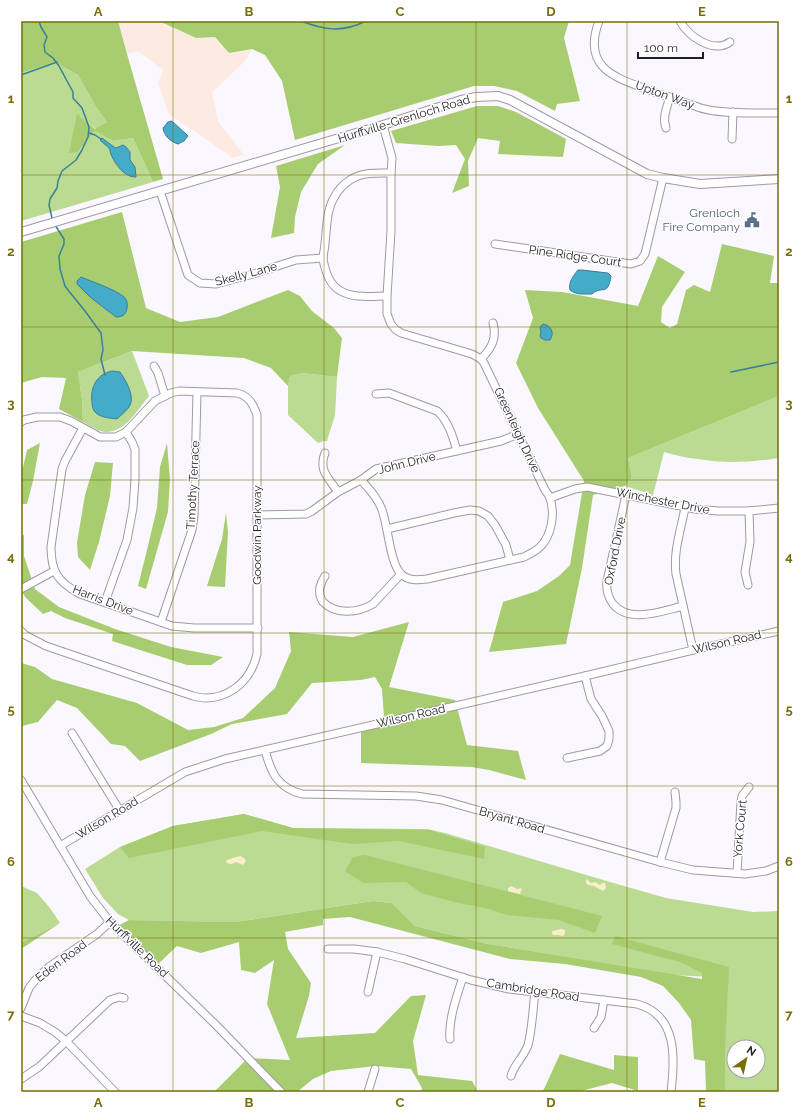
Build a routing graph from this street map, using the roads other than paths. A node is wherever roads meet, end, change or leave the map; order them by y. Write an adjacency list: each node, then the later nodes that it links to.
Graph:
1 (599, 21): 4 (street, Upton Way)
2 (680, 21): 3 (street)
3 (730, 42)
4 (670, 98): 5 (street, Upton Way); 8 (street)
5 (733, 112): 6 (street, Upton Way); 9 (street)
6 (779, 113)
7 (383, 125): 10 (street); 11 (main road, Hurffville-Grenloch Road); 13 (main road, Hurffville-Grenloch Road)
8 (666, 128)
9 (732, 139)
10 (391, 173): 16 (street); 17 (street)
11 (663, 178): 12 (main road, Hurffville-Grenloch Road); 15 (street, Pine Ridge Court)
12 (779, 179)
13 (160, 191): 14 (main road, Hurffville-Grenloch Road); 16 (street, Skelly Lane)
14 (21, 232)
15 (495, 244)
16 (323, 258): 17 (street)
17 (387, 296): 19 (street)
18 (493, 323): 19 (street)
19 (482, 359): 27 (street, Greenleigh Drive)
20 (154, 366): 23 (street)
21 (197, 392): 23 (street, Goodwin Parkway); 37 (street, Goodwin Parkway); 47 (street, Timothy Terrace)
22 (376, 394): 28 (street)
23 (165, 396): 26 (street, Goodwin Parkway)
24 (21, 422): 25 (street)
25 (83, 428): 26 (street); 40 (street)
26 (126, 432): 45 (street)
27 (518, 434): 28 (street, John Drive); 33 (street, Greenleigh Drive)
28 (457, 451): 30 (street, John Drive)
29 (325, 453): 31 (street)
30 (361, 480): 31 (street, John Drive); 38 (street)
31 (338, 492): 37 (street, John Drive)
32 (626, 495): 33 (street, Winchester Drive); 34 (street, Winchester Drive); 46 (street, Oxford Drive)
33 (550, 498): 39 (street, Greenleigh Drive)
34 (685, 508): 36 (street, Winchester Drive); 46 (street)
35 (779, 508): 36 (street, Winchester Drive)
36 (749, 511): 43 (street)
37 (257, 515): 48 (street, Goodwin Parkway)
38 (387, 529): 39 (street); 41 (street)
39 (510, 560): 41 (street, Greenleigh Drive)
40 (54, 571): 44 (street); 45 (street, Harris Drive)
41 (401, 574): 42 (street)
42 (325, 576)
43 (748, 585)
44 (21, 589)
45 (105, 602): 47 (street, Harris Drive)
46 (683, 606): 51 (street)
47 (161, 622): 48 (street, Harris Drive)
48 (258, 628): 50 (street, Goodwin Parkway)
49 (779, 631): 51 (street, Wilson Road)
50 (22, 636)
51 (693, 650): 52 (street, Wilson Road)
52 (585, 676): 54 (street, Wilson Road); 55 (street)
53 (72, 733): 59 (street)
54 (265, 750): 59 (street, Wilson Road); 61 (street, Bryant Road)
55 (567, 758)
56 (21, 780): 60 (street, Hurffville Road)
57 (749, 787): 63 (street, York Court)
58 (675, 792): 61 (street)
59 (120, 811): 60 (street, Wilson Road)
60 (60, 846): 64 (street, Hurffville Road)
61 (660, 862): 63 (street, Bryant Road)
62 (779, 866): 63 (street, Bryant Road)
63 (737, 873)
64 (110, 922): 72 (street, Eden Road); 81 (street, Hurffville Road)
65 (328, 949): 66 (street, Cambridge Road)
66 (377, 952): 67 (street, Cambridge Road); 68 (street)
67 (463, 977): 69 (street, Cambridge Road); 75 (street)
68 (368, 992)
69 (535, 992): 71 (street, Cambridge Road); 78 (street)
70 (124, 998): 76 (street)
71 (604, 1000): 74 (street); 83 (street, Cambridge Road)
72 (21, 1008)
73 (21, 1016): 76 (street)
74 (594, 1028)
75 (450, 1039)
76 (66, 1041): 79 (street); 80 (street)
77 (375, 1069): 82 (street)
78 (512, 1076)
79 (21, 1079)
80 (115, 1092)
81 (282, 1092)
82 (368, 1092)
83 (671, 1092)

